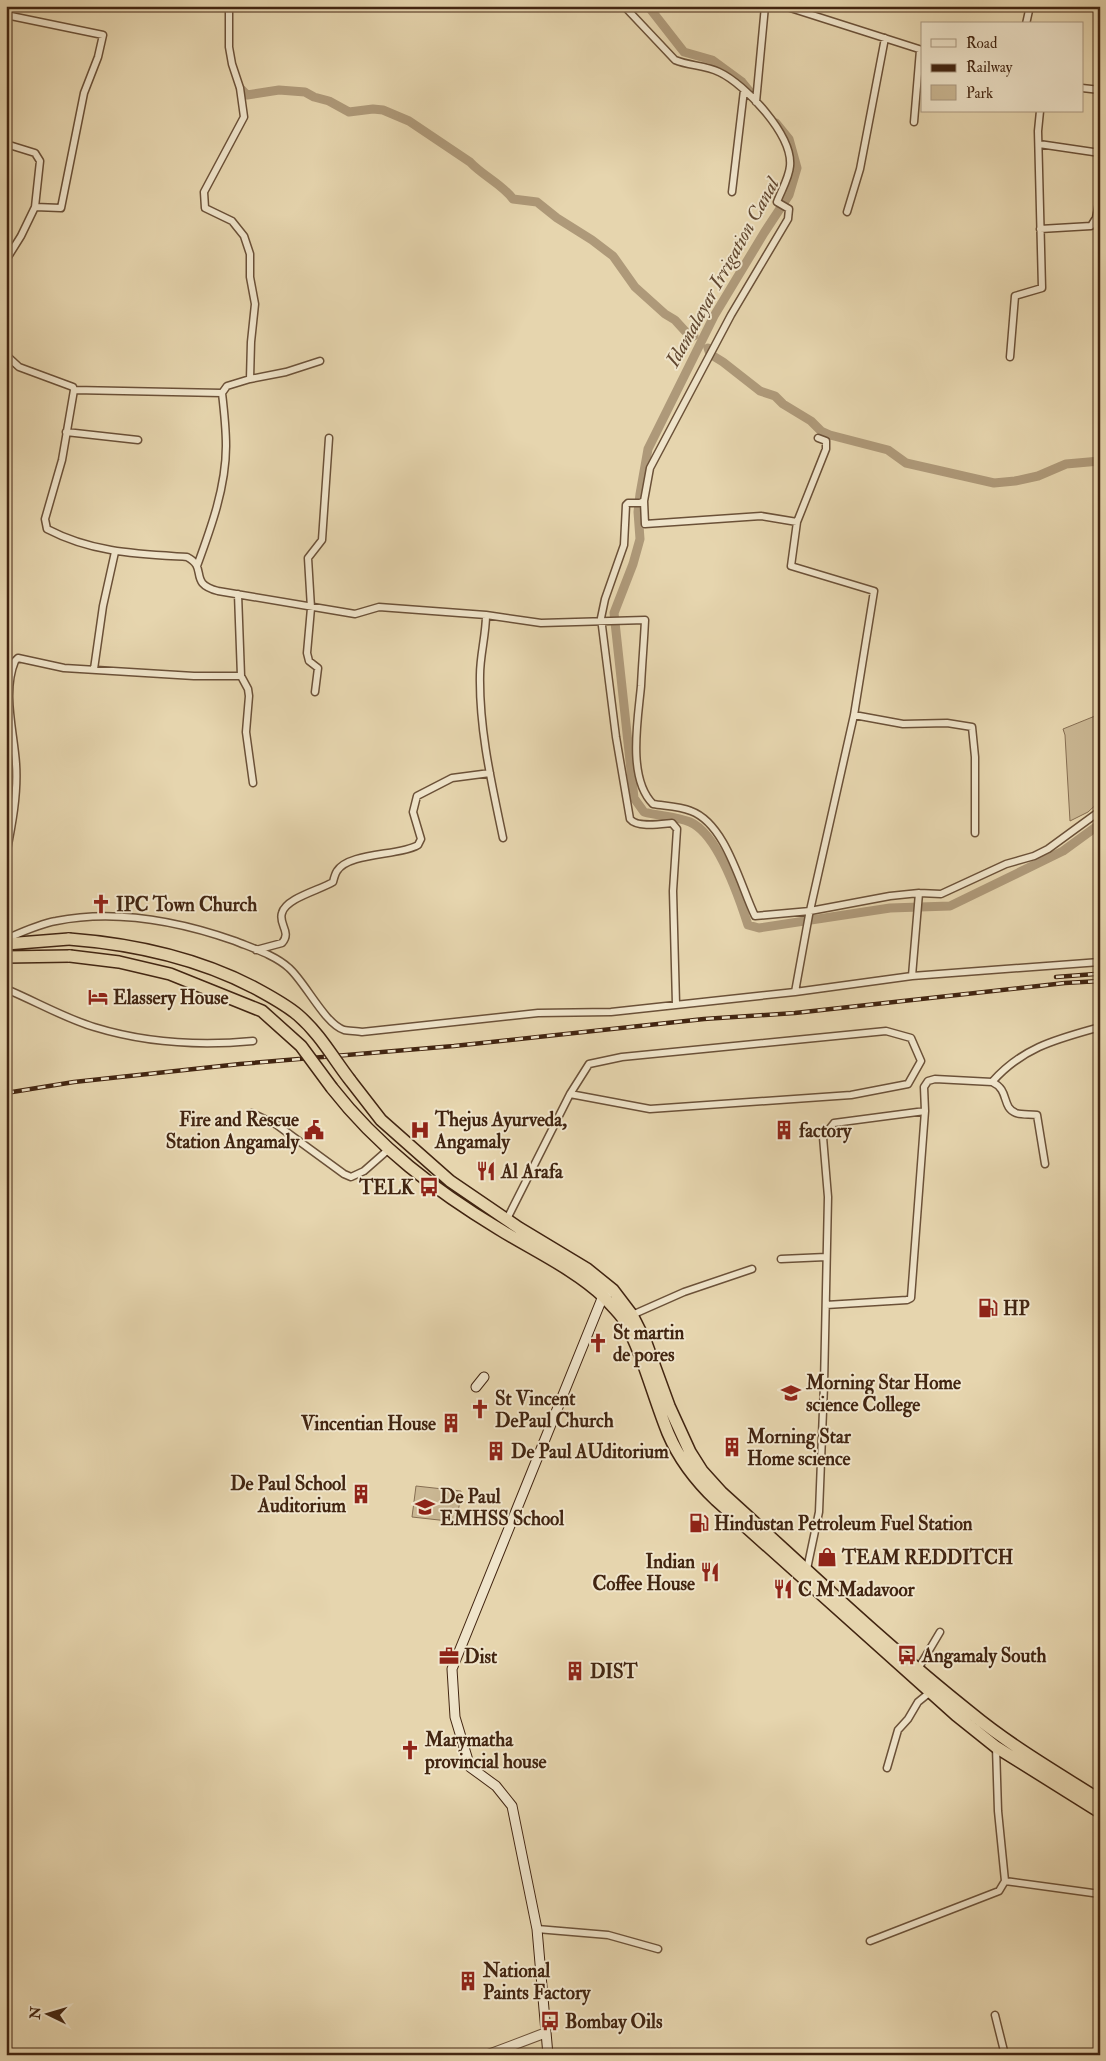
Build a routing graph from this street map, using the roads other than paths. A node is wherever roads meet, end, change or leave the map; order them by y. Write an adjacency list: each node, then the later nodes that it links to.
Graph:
1 (229, 6): 28 (street)
2 (624, 6): 11 (street)
3 (765, 6): 13 (street)
4 (784, 6): 8 (street)
5 (1030, 6): 7 (street)
6 (6, 15): 21 (street)
7 (1026, 22)
8 (884, 38): 9 (street); 22 (street)
9 (921, 50): 15 (street)
10 (1084, 88): 12 (street)
11 (744, 90): 13 (street); 19 (street)
12 (1100, 90)
13 (756, 102): 35 (street)
14 (1040, 112): 17 (street)
15 (914, 122)
16 (6, 144): 21 (street)
17 (1038, 144): 18 (street); 23 (street)
18 (1100, 153)
19 (732, 192)
20 (1100, 198): 23 (street)
21 (35, 207): 24 (street)
22 (847, 212)
23 (1040, 229): 26 (street)
24 (6, 260)
25 (6, 355): 29 (street)
26 (1010, 357)
27 (320, 361): 28 (street)
28 (250, 378): 30 (street)
29 (74, 390): 30 (street); 31 (street)
30 (222, 392): 38 (street)
31 (66, 432): 34 (street); 37 (street)
32 (329, 438): 40 (street)
33 (818, 438): 36 (street)
34 (138, 440)
35 (642, 502): 36 (street); 42 (street)
36 (798, 522): 46 (street)
37 (115, 552): 38 (street); 43 (street)
38 (197, 566): 39 (street)
39 (238, 594): 40 (street); 44 (street)
40 (311, 608): 41 (street); 45 (street)
41 (486, 615): 42 (street); 47 (street)
42 (602, 621): 54 (street); 63 (street)
43 (94, 669): 44 (street); 52 (street)
44 (241, 676): 48 (street)
45 (315, 692)
46 (854, 715): 50 (street); 54 (street)
47 (490, 773): 51 (street); 57 (street)
48 (253, 783)
49 (1100, 811): 53 (street)
50 (975, 833)
51 (502, 838)
52 (6, 855)
53 (918, 893): 54 (street); 60 (street)
54 (810, 913): 62 (street)
55 (6, 939): 57 (street)
56 (6, 944): 70 (highway, bridge)
57 (256, 950): 63 (street)
58 (6, 957): 71 (highway, bridge)
59 (1100, 962): 60 (street)
60 (912, 976): 62 (street)
61 (6, 989): 65 (street)
62 (795, 992): 63 (street)
63 (676, 1004)
64 (1100, 1027): 66 (street)
65 (253, 1041)
66 (992, 1082): 68 (street); 73 (street)
67 (570, 1094): 67 (street); 74 (street)
68 (924, 1111): 75 (street); 80 (street)
69 (252, 1112): 72 (street)
70 (382, 1120): 71 (highway); 74 (highway)
71 (366, 1129): 72 (highway)
72 (389, 1149): 79 (highway)
73 (1045, 1164)
74 (507, 1220): 78 (highway)
75 (826, 1257): 76 (street); 80 (street)
76 (781, 1259)
77 (752, 1269): 81 (street)
78 (614, 1290): 79 (main road); 81 (highway)
79 (603, 1296): 87 (highway); 94 (main road)
80 (826, 1306): 84 (street)
81 (632, 1315): 84 (highway)
82 (484, 1377): 83 (main road)
83 (476, 1387)
84 (807, 1569): 86 (highway)
85 (940, 1632): 86 (street)
86 (918, 1669): 90 (highway)
87 (929, 1693): 88 (highway); 89 (street)
88 (996, 1747): 91 (highway); 92 (street)
89 (887, 1768)
90 (1100, 1800)
91 (1100, 1812)
92 (1005, 1881): 93 (street); 95 (street)
93 (1100, 1894)
94 (537, 1929): 96 (street); 98 (main road)
95 (870, 1941)
96 (658, 1949)
97 (995, 2015): 101 (street)
98 (545, 2033): 99 (main road); 100 (main road)
99 (487, 2055)
100 (548, 2055)
101 (1005, 2055)

